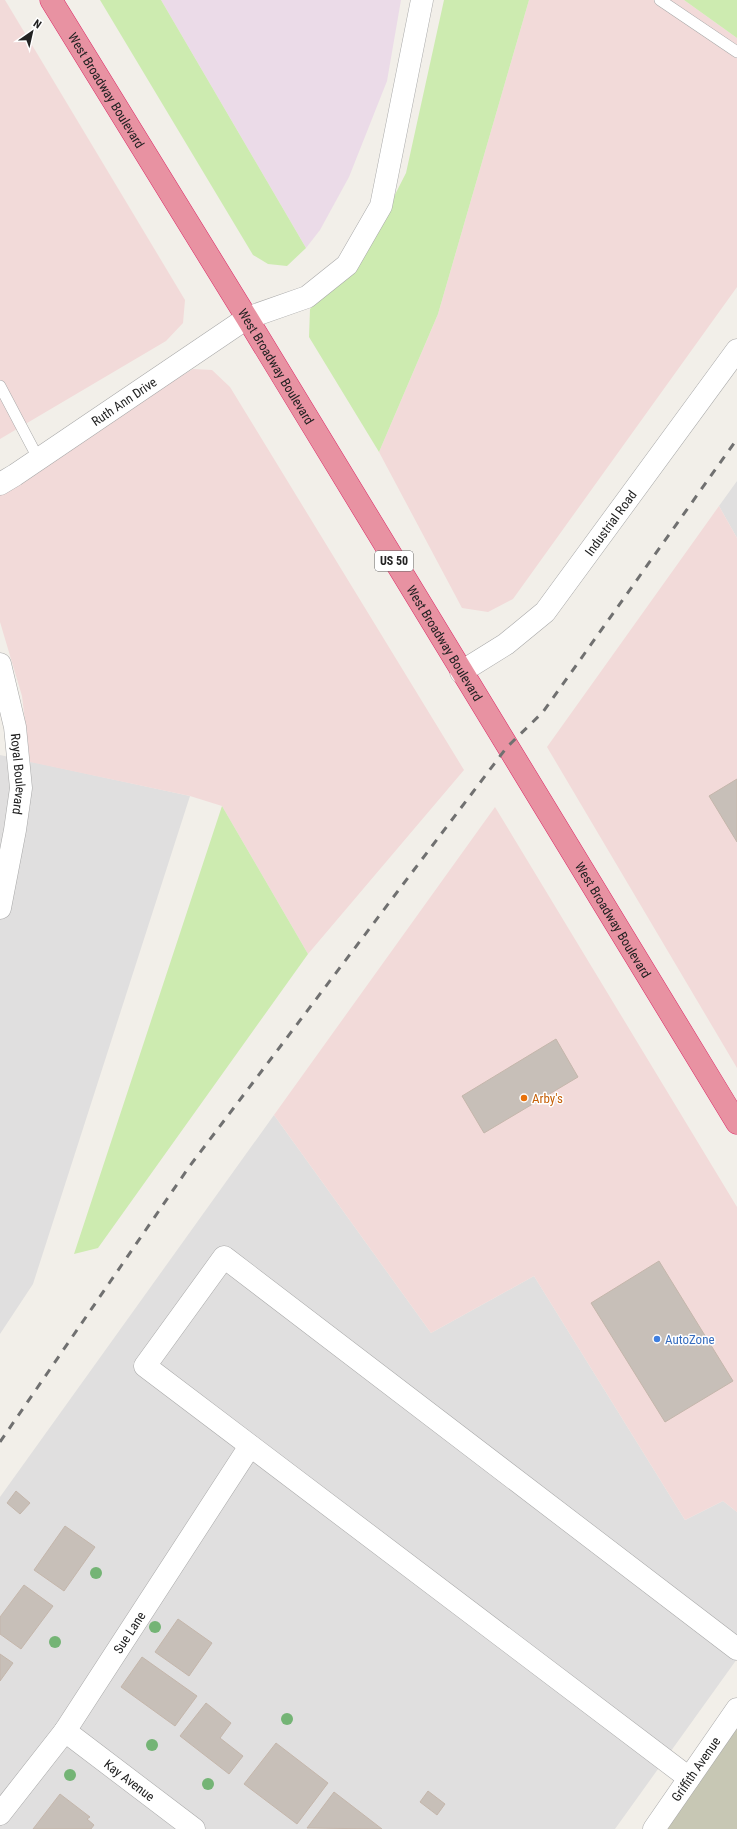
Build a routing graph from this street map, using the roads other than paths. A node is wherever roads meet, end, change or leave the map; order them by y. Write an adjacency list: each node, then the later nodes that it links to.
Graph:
1 (51, 0): 5 (highway, West Broadway Boulevard / US 50)
2 (422, 0): 5 (street, Ruth Ann Drive)
3 (660, 0): 4 (lane)
4 (737, 52)
5 (247, 318): 8 (street, Ruth Ann Drive); 11 (highway, West Broadway Boulevard / US 50)
6 (737, 350): 11 (street, Industrial Road)
7 (0, 386): 8 (lane)
8 (38, 460): 9 (street, Ruth Ann Drive)
9 (0, 484)
10 (0, 664): 12 (street, Royal Boulevard)
11 (461, 672): 13 (highway, West Broadway Boulevard / US 50)
12 (0, 908)
13 (737, 1123)
14 (250, 1446): 15 (street); 17 (street, Sue Lane); 18 (street)
15 (737, 1649)
16 (737, 1709): 18 (street, Griffith Avenue)
17 (65, 1732): 19 (street, Sue Lane); 20 (street, Kay Avenue)
18 (689, 1778): 21 (street, Griffith Avenue)
19 (0, 1814)
20 (194, 1829)
21 (654, 1829)

